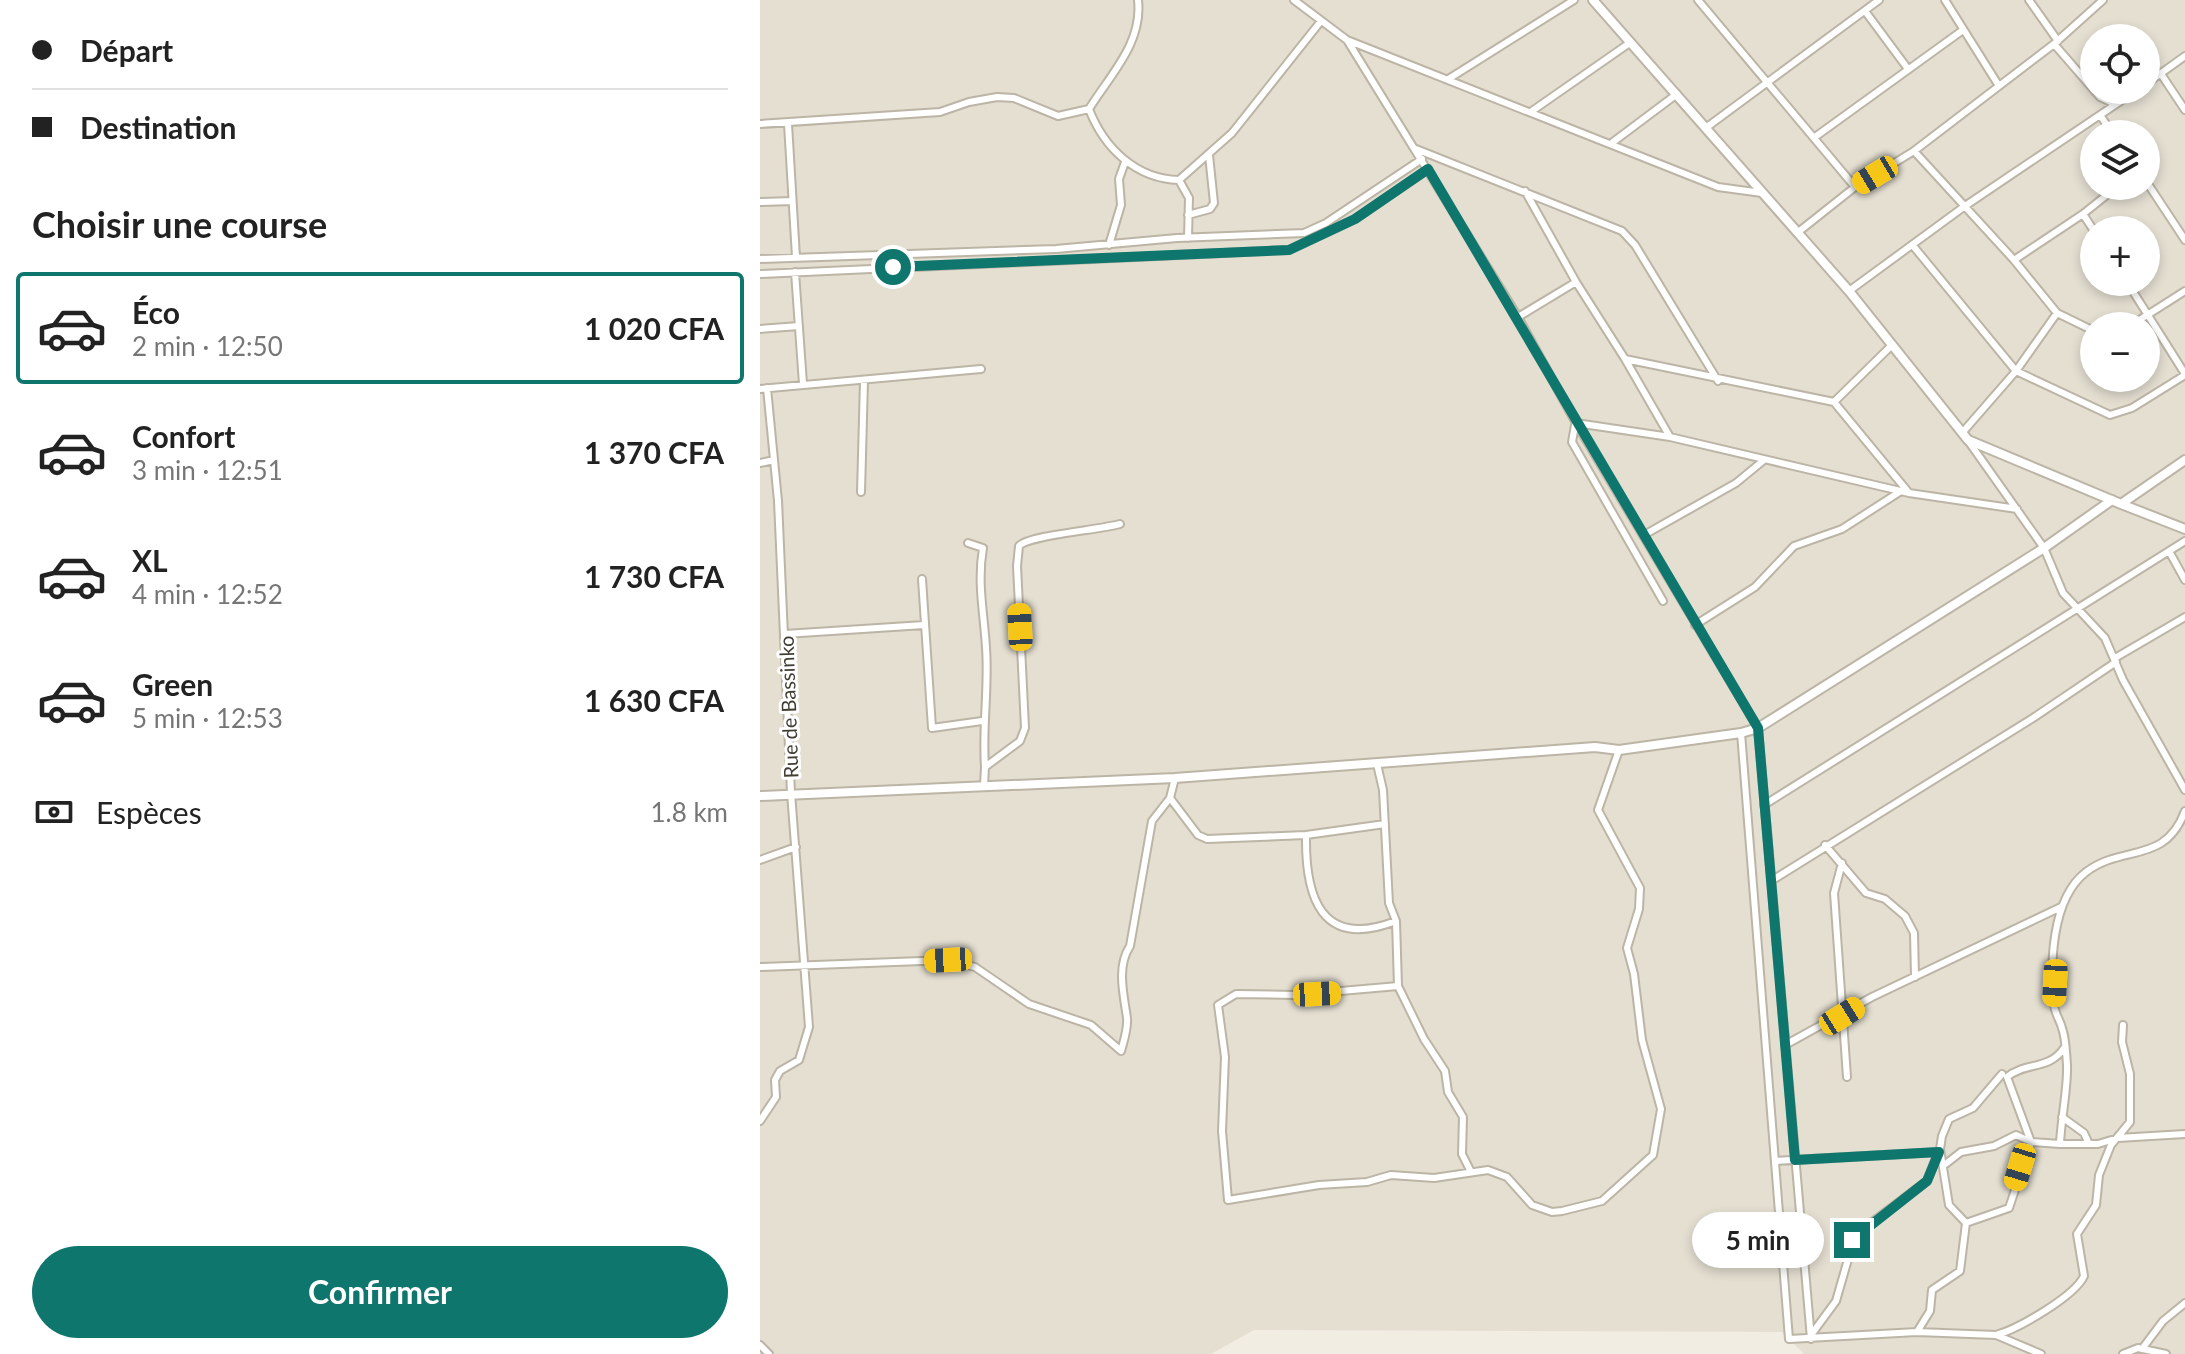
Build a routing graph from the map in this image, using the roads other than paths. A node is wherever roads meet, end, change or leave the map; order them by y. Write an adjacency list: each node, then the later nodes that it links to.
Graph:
1 (1138, 0): 27 (street)
2 (1294, 0): 13 (street)
3 (1574, 0): 22 (street)
4 (1593, 0): 16 (street)
5 (1698, 0): 23 (street)
6 (1879, 0): 12 (street)
7 (1945, 0): 14 (street)
8 (2029, 0): 17 (street)
9 (2088, 0): 11 (street)
10 (2103, 0): 11 (street)
11 (2093, 8): 17 (street)
12 (1865, 11): 19 (street); 23 (street)
13 (1321, 21): 15 (street); 39 (street)
14 (1963, 30): 19 (street); 24 (street)
15 (1347, 40): 22 (street); 37 (street)
16 (1632, 41): 25 (street); 29 (street)
17 (2056, 42): 20 (street); 24 (street)
18 (2185, 56): 21 (street)
19 (1908, 69): 35 (street)
20 (2080, 72)
21 (2161, 74): 28 (street)
22 (1450, 78): 29 (street)
23 (1765, 81): 34 (street); 35 (street)
24 (1999, 86): 38 (street)
25 (1678, 94): 34 (street); 36 (street)
26 (2115, 104): 30 (street)
27 (1089, 109): 33 (street); 41 (street)
28 (2185, 110)
29 (1532, 111): 36 (street)
30 (2100, 115): 31 (street); 51 (street)
31 (2103, 120)
32 (760, 124): 33 (street)
33 (788, 124): 49 (street)
34 (1707, 127): 46 (street)
35 (1815, 137): 44 (street)
36 (1613, 142): 46 (street)
37 (1416, 148): 40 (street); 45 (street)
38 (1914, 151): 44 (street); 51 (street)
39 (1209, 155): 43 (street); 53 (street)
40 (1422, 159): 42 (street); 55 (street)
41 (1125, 162): 43 (street); 57 (street)
42 (1428, 169): 62 (street); 69 (street)
43 (1179, 180): 53 (street)
44 (1855, 187): 54 (street)
45 (1525, 191): 64 (street); 80 (street)
46 (1762, 193): 54 (street)
47 (2100, 200): 52 (street)
48 (2159, 200): 56 (street)
49 (792, 201): 50 (street); 59 (street)
50 (760, 202)
51 (1965, 206): 58 (street); 61 (street)
52 (2083, 214): 61 (street)
53 (1188, 215): 55 (street)
54 (1797, 233): 65 (street)
55 (1188, 238): 57 (street)
56 (2185, 240)
57 (1109, 245): 59 (street)
58 (1914, 247): 65 (street); 77 (street)
59 (796, 257): 60 (street)
60 (760, 259)
61 (2014, 260): 68 (street)
62 (795, 272): 63 (street); 71 (street)
63 (760, 274)
64 (1576, 282): 69 (street); 75 (street)
65 (1849, 291): 74 (street)
66 (2185, 291): 67 (street)
67 (2153, 312)
68 (2057, 313): 70 (street); 77 (street)
69 (1518, 317): 84 (street)
70 (2080, 324)
71 (799, 326): 72 (street); 81 (street)
72 (760, 329)
73 (2160, 334): 78 (street)
74 (1891, 346): 83 (street); 85 (street)
75 (1625, 359): 80 (street); 86 (street)
76 (981, 369): 79 (street)
77 (2016, 371): 78 (street); 85 (street)
78 (2185, 375)
79 (864, 381): 81 (street); 91 (street)
80 (1718, 381): 83 (street)
81 (803, 384): 82 (street)
82 (764, 389): 87 (street, Rue de Bassinko)
83 (1834, 402): 92 (street)
84 (1576, 423): 86 (street); 97 (street); 104 (street)
85 (1965, 436): 93 (street); 94 (street)
86 (1670, 437): 88 (street)
87 (774, 460): 90 (street); 109 (street, Rue de Bassinko)
88 (1764, 460): 92 (street); 97 (street)
89 (2185, 460): 93 (street)
90 (760, 463)
91 (861, 492)
92 (1905, 492): 94 (street); 108 (street)
93 (2116, 502): 96 (street); 100 (street)
94 (2017, 509): 100 (street)
95 (1120, 524): 116 (street)
96 (2185, 529)
97 (1644, 535): 108 (street)
98 (2185, 541): 101 (street)
99 (968, 543): 111 (street)
100 (2044, 548): 105 (street); 112 (street)
101 (2169, 551): 103 (street); 105 (street)
102 (922, 579): 107 (street)
103 (2185, 580)
104 (1663, 601)
105 (2076, 609): 110 (street); 123 (street)
106 (2185, 617): 110 (street)
107 (924, 625): 109 (street); 111 (street)
108 (1695, 625): 112 (street)
109 (785, 634): 120 (street, Rue de Bassinko)
110 (2115, 660): 119 (street); 127 (street)
111 (982, 721): 116 (street)
112 (1758, 728): 113 (street); 123 (street)
113 (1741, 733): 114 (street); 143 (street)
114 (1619, 750): 115 (street); 159 (street)
115 (1377, 764): 117 (street); 125 (street)
116 (985, 767): 118 (street)
117 (1175, 778): 118 (street); 122 (street)
118 (984, 786): 120 (street)
119 (2185, 790)
120 (791, 793): 121 (street); 128 (street, Rue de Bassinko)
121 (760, 796)
122 (1170, 798): 126 (street); 135 (street)
123 (1764, 805): 131 (street)
124 (2185, 811): 132 (street)
125 (1385, 824): 126 (street); 133 (street)
126 (1306, 835): 133 (street)
127 (1825, 845): 130 (street); 131 (street)
128 (796, 847): 129 (street); 135 (street, Rue de Bassinko)
129 (760, 860)
130 (1842, 863): 136 (street); 138 (street)
131 (1771, 881): 140 (street)
132 (2061, 907): 136 (street); 141 (street)
133 (1396, 921): 137 (street)
134 (760, 967): 135 (street)
135 (805, 967): 147 (street, Rue de Bassinko)
136 (1915, 977): 138 (street)
137 (1398, 986): 159 (street); 159 (street)
138 (1842, 1016): 140 (street); 145 (street)
139 (2123, 1025): 151 (street)
140 (1785, 1045): 142 (street)
141 (2065, 1046): 146 (street); 152 (street)
142 (1786, 1059): 143 (street); 156 (street)
143 (1767, 1061): 157 (street)
144 (2002, 1074): 155 (street)
145 (1847, 1077)
146 (2062, 1117): 148 (street); 149 (street)
147 (760, 1121)
148 (2075, 1129): 149 (street); 154 (street)
149 (2061, 1133): 153 (street)
150 (2185, 1134): 151 (street)
151 (2118, 1138): 154 (street); 163 (street)
152 (2031, 1142): 153 (street); 158 (street); 160 (street)
153 (2060, 1144): 154 (street)
154 (2089, 1144)
155 (1939, 1151): 156 (street); 158 (street); 165 (street)
156 (1795, 1160): 157 (street); 165 (street)
157 (1775, 1161): 165 (street)
158 (1943, 1166): 160 (street)
159 (1471, 1172)
160 (1966, 1223): 162 (street)
161 (2185, 1303): 164 (street)
162 (1917, 1332): 163 (street); 165 (street)
163 (1996, 1335): 168 (street)
164 (2152, 1338): 166 (street); 167 (street)
165 (1811, 1339)
166 (2142, 1349): 167 (street); 169 (street)
167 (2154, 1351): 170 (street)
168 (2041, 1354)
169 (2123, 1354)
170 (2166, 1354)

